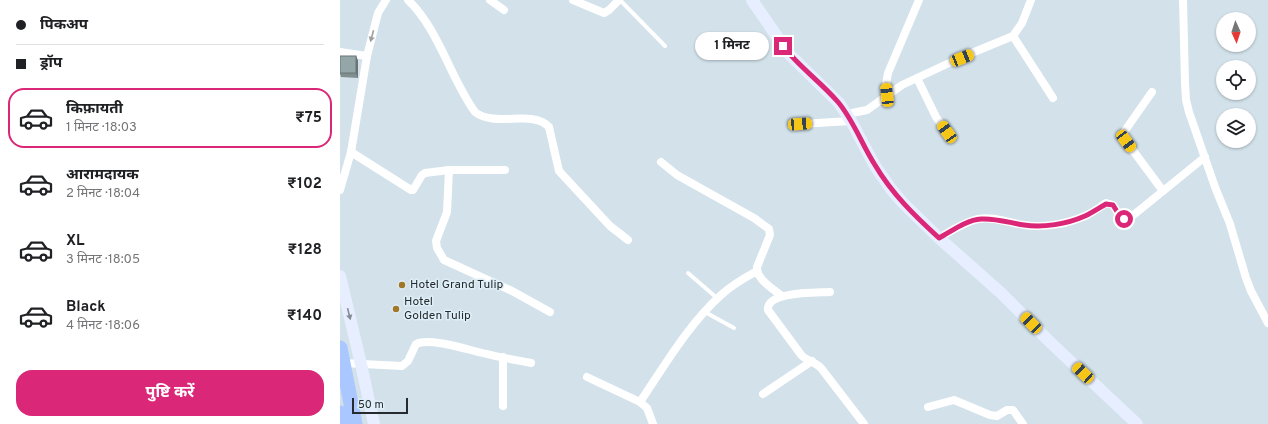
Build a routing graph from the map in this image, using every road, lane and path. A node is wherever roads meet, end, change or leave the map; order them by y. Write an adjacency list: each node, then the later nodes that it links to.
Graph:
1 (386, 0): 14 (street, one-way to 14)
2 (408, 0): 30 (street)
3 (490, 0): 10 (street)
4 (573, 0): 5 (street)
5 (619, 0): 12 (lane)
6 (752, 0): 19 (street)
7 (919, 0): 17 (street)
8 (1031, 0): 11 (street)
9 (1183, 0): 23 (street)
10 (504, 10)
11 (1013, 36): 15 (street); 18 (street)
12 (666, 46)
13 (340, 52): 14 (street)
14 (367, 56): 22 (street)
15 (917, 78): 17 (street); 21 (street)
16 (1152, 92): 28 (street)
17 (887, 95): 19 (street)
18 (1053, 98)
19 (849, 118): 20 (street); 29 (street)
20 (800, 124)
21 (947, 132)
22 (351, 152): 25 (street); 27 (street)
23 (1205, 157): 28 (street); 39 (street)
24 (661, 162): 31 (street)
25 (449, 170): 26 (street); 37 (street)
26 (505, 170)
27 (340, 190)
28 (1163, 191): 29 (street)
29 (939, 238): 59 (street)
30 (628, 240)
31 (757, 271): 35 (street); 36 (street)
32 (688, 273): 36 (lane)
33 (340, 276): 46 (street, one-way to 46)
34 (830, 292): 35 (street)
35 (782, 296): 43 (street)
36 (718, 298): 38 (street)
37 (550, 312)
38 (705, 312): 40 (lane); 49 (street)
39 (1268, 322)
40 (734, 328)
41 (340, 348): 44 (highway)
42 (503, 357): 45 (street); 46 (street); 50 (street)
43 (812, 361): 48 (street); 57 (street)
44 (343, 363): 46 (street); 54 (highway)
45 (531, 363)
46 (361, 364): 55 (street)
47 (587, 377): 49 (street)
48 (763, 394)
49 (640, 402): 56 (street)
50 (503, 406)
51 (928, 407): 58 (street)
52 (340, 413): 53 (highway)
53 (342, 424)
54 (355, 424)
55 (374, 424)
56 (653, 424)
57 (864, 424)
58 (1023, 424)
59 (1137, 424)

